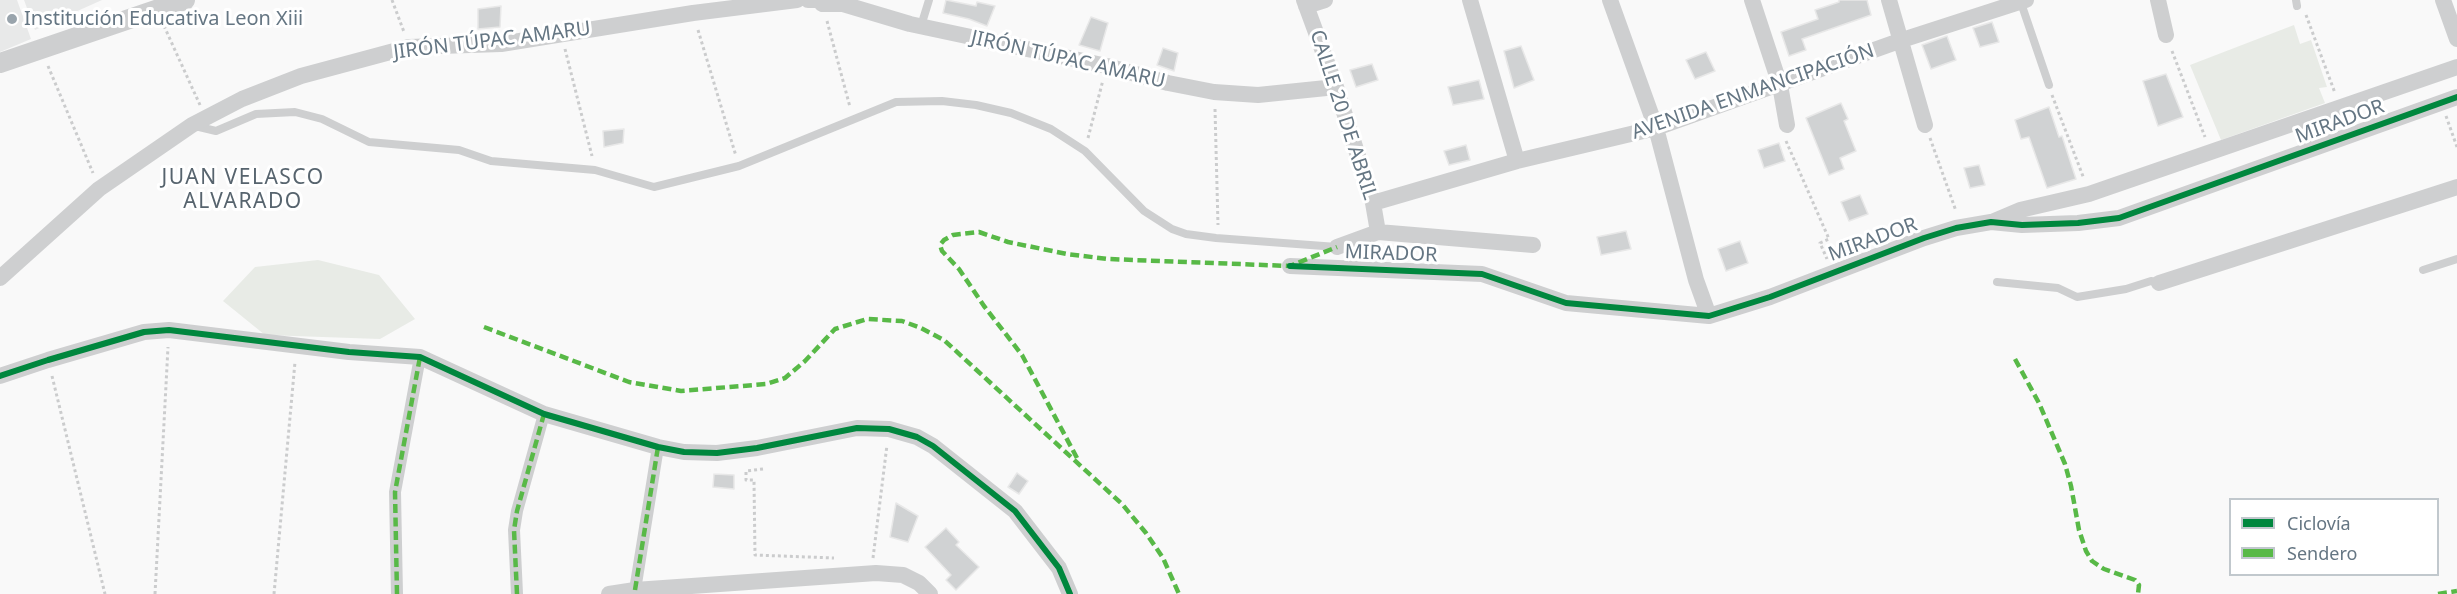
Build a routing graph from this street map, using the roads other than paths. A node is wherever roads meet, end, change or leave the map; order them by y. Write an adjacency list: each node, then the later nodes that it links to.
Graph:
1 (185, 0): 18 (street)
2 (797, 0): 24 (street, JIRÓN TÚPAC AMARU)
3 (929, 0): 14 (lane)
4 (1325, 0): 13 (street)
5 (1470, 0): 28 (street)
6 (1610, 0): 27 (street)
7 (1752, 0): 21 (street)
8 (1889, 0): 17 (street)
9 (2158, 0): 15 (street)
10 (2443, 0): 16 (street)
11 (2022, 1): 17 (street, AVENIDA ENMANCIPACIÓN); 20 (lane)
12 (815, 2): 14 (street, JIRÓN TÚPAC AMARU)
13 (1305, 3): 22 (street, CALLE 20 DE ABRIL)
14 (921, 26): 22 (street, JIRÓN TÚPAC AMARU)
15 (2166, 35)
16 (2457, 39)
17 (1902, 40): 21 (street, AVENIDA ENMANCIPACIÓN); 26 (street)
18 (0, 63)
19 (2457, 67): 31 (street, MIRADOR)
20 (2049, 85)
21 (1780, 86): 25 (street); 27 (street, AVENIDA ENMANCIPACIÓN)
22 (1336, 87): 30 (street, CALLE 20 DE ABRIL)
23 (2457, 97): 31 (street, MIRADOR)
24 (199, 121): 34 (lane); 38 (street, JIRÓN TÚPAC AMARU)
25 (1787, 125)
26 (1925, 125)
27 (1656, 128): 28 (street, AVENIDA ENMANCIPACIÓN); 41 (street)
28 (1517, 161): 30 (street, AVENIDA ENMANCIPACIÓN)
29 (2457, 187): 40 (street)
30 (1373, 203): 32 (street, CALLE 20 DE ABRIL)
31 (1991, 222): 41 (street, MIRADOR)
32 (1378, 232): 33 (street); 34 (street)
33 (1533, 245)
34 (1337, 247)
35 (2457, 259): 37 (lane)
36 (1290, 266): 41 (street, MIRADOR)
37 (2423, 270)
38 (0, 277)
39 (1997, 282): 40 (lane)
40 (2159, 283)
41 (1708, 316)
42 (420, 357): 43 (street); 44 (street); 48 (street)
43 (0, 376)
44 (544, 414): 45 (street); 49 (street)
45 (658, 447): 47 (street); 52 (street)
46 (756, 588): 47 (street); 51 (street)
47 (635, 592): 50 (street)
48 (397, 594)
49 (517, 594)
50 (609, 594)
51 (930, 594)
52 (1070, 594)

